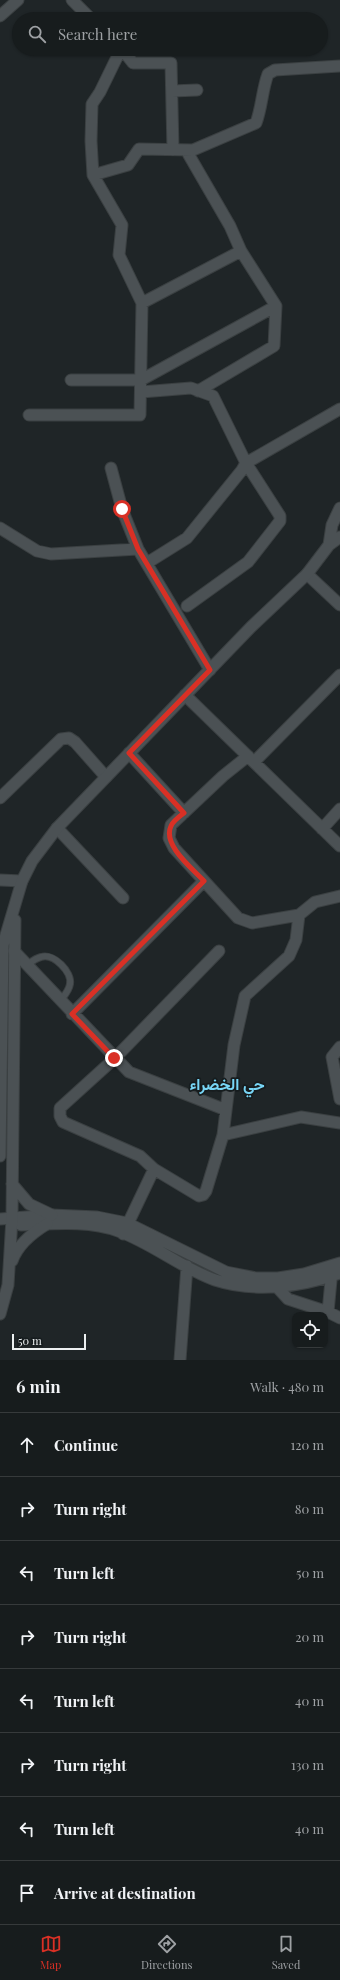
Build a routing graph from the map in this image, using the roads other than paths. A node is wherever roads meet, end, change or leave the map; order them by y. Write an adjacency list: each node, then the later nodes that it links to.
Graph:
1 (18, 0): 4 (street)
2 (72, 0): 3 (street)
3 (84, 12)
4 (0, 16)
5 (118, 56): 12 (street)
6 (128, 56): 9 (street)
7 (340, 66): 11 (street)
8 (197, 90): 9 (street)
9 (172, 91): 10 (street)
10 (173, 150): 11 (street); 12 (street)
11 (186, 150): 13 (street)
12 (93, 175): 14 (street)
13 (241, 251): 14 (street); 15 (street)
14 (142, 303): 17 (street)
15 (276, 306): 17 (street); 18 (street)
16 (71, 380): 17 (street)
17 (141, 380): 19 (street)
18 (198, 391): 19 (street); 22 (street)
19 (141, 392): 21 (street)
20 (340, 410): 22 (street)
21 (29, 415)
22 (246, 463): 29 (street); 32 (street)
23 (111, 468): 28 (street)
24 (340, 508): 27 (street)
25 (0, 528): 28 (street)
26 (340, 537): 27 (street)
27 (329, 545): 30 (street)
28 (138, 549): 29 (street)
29 (147, 564): 33 (street)
30 (307, 574): 31 (street); 33 (street)
31 (340, 605)
32 (187, 606)
33 (210, 670): 35 (street)
34 (340, 675): 37 (street)
35 (185, 695): 36 (street); 37 (street)
36 (129, 753): 38 (street); 41 (street)
37 (251, 759): 41 (street); 43 (street)
38 (106, 777): 39 (street); 42 (street)
39 (0, 798)
40 (340, 809): 43 (street)
41 (184, 813): 47 (street)
42 (57, 828): 46 (street); 49 (street)
43 (322, 829): 44 (street)
44 (340, 846)
45 (0, 880): 46 (street)
46 (22, 881): 50 (street)
47 (204, 881): 51 (street); 56 (street)
48 (340, 896): 51 (street)
49 (123, 898)
50 (15, 909): 52 (street); 57 (street)
51 (299, 915): 61 (street)
52 (14, 951): 54 (street); 66 (street)
53 (220, 951): 59 (street)
54 (27, 965): 55 (street); 55 (lane)
55 (60, 1001): 56 (street)
56 (72, 1014): 59 (street)
57 (1, 1043): 64 (street)
58 (340, 1047): 60 (street)
59 (114, 1058): 61 (street); 65 (street)
60 (340, 1099)
61 (226, 1110): 63 (street)
62 (340, 1123): 63 (street)
63 (223, 1135): 65 (street)
64 (0, 1156)
65 (154, 1169): 70 (street)
66 (12, 1184): 67 (street); 69 (street)
67 (12, 1218): 68 (street); 69 (street); 71 (street)
68 (0, 1219)
69 (49, 1220): 70 (street); 71 (street)
70 (125, 1228): 72 (street); 73 (street)
71 (10, 1265): 76 (street)
72 (187, 1266): 74 (street); 78 (street)
73 (336, 1269): 74 (street); 75 (street)
74 (277, 1287): 75 (street)
75 (328, 1312): 77 (street)
76 (0, 1314)
77 (340, 1318)
78 (180, 1360)

